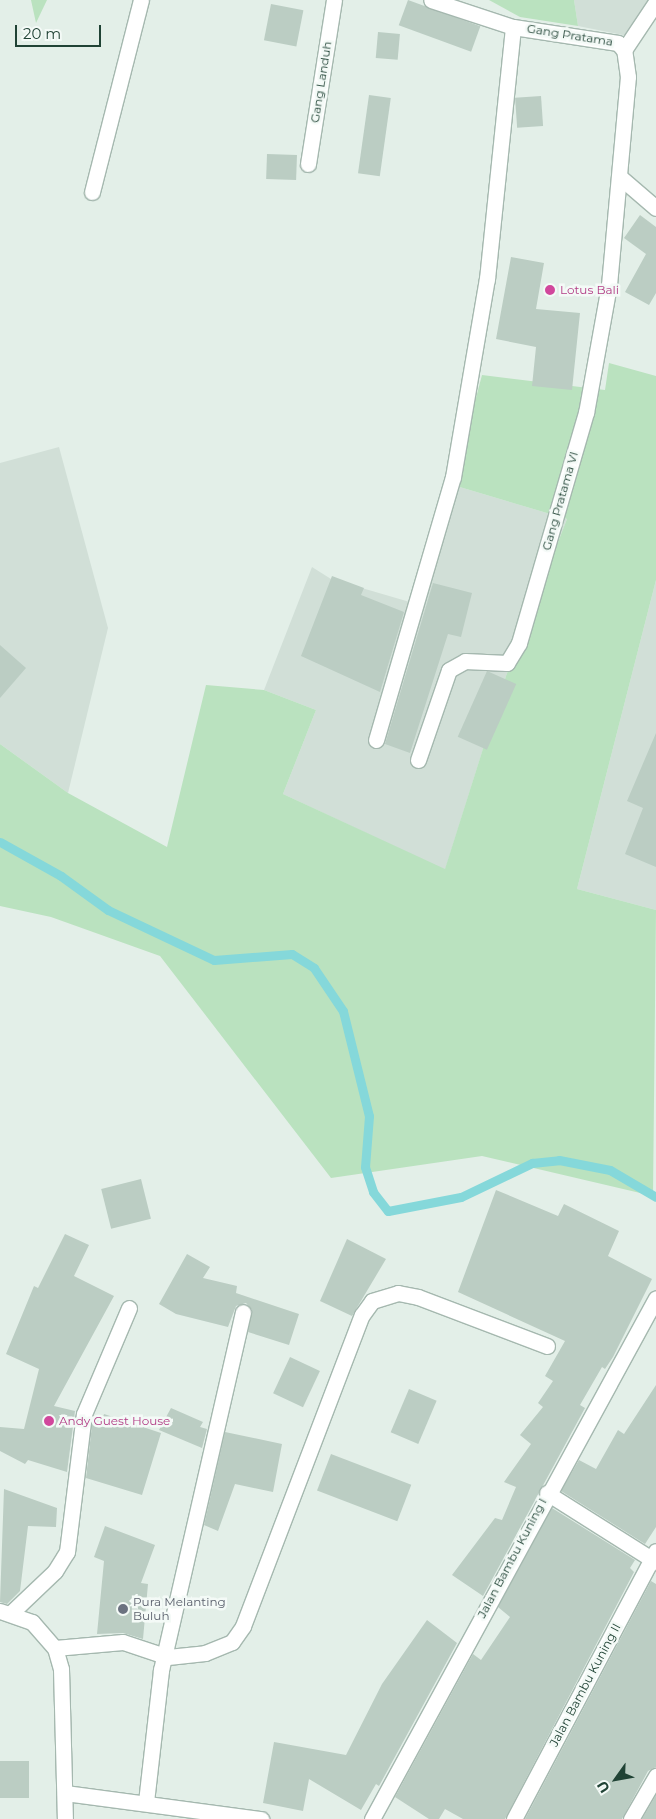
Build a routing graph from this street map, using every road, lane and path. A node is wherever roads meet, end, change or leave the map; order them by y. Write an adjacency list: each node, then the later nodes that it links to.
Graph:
1 (141, 0): 9 (street)
2 (334, 0): 7 (street, Gang Landuh)
3 (431, 0): 5 (street, Gang Pratama)
4 (656, 2): 6 (street)
5 (513, 27): 6 (street, Gang Pratama); 11 (street)
6 (624, 50): 8 (street, Gang Pratama)
7 (308, 164)
8 (621, 178): 10 (street); 12 (street, Gang Pratama VI)
9 (92, 192)
10 (656, 208)
11 (376, 740)
12 (418, 760)
13 (656, 1298): 17 (street, Jalan Bambu Kuning I)
14 (130, 1308): 19 (street)
15 (242, 1312): 21 (street)
16 (547, 1346): 21 (street)
17 (547, 1493): 18 (street); 27 (street, Jalan Bambu Kuning I)
18 (654, 1558): 28 (street, Jalan Bambu Kuning II)
19 (6, 1612): 20 (street)
20 (55, 1648): 21 (street); 23 (street)
21 (164, 1657): 24 (street)
22 (656, 1776): 29 (street)
23 (65, 1793): 24 (street); 25 (street)
24 (146, 1802): 26 (street)
25 (65, 1819)
26 (261, 1819)
27 (372, 1819)
28 (514, 1819)
29 (630, 1819)

